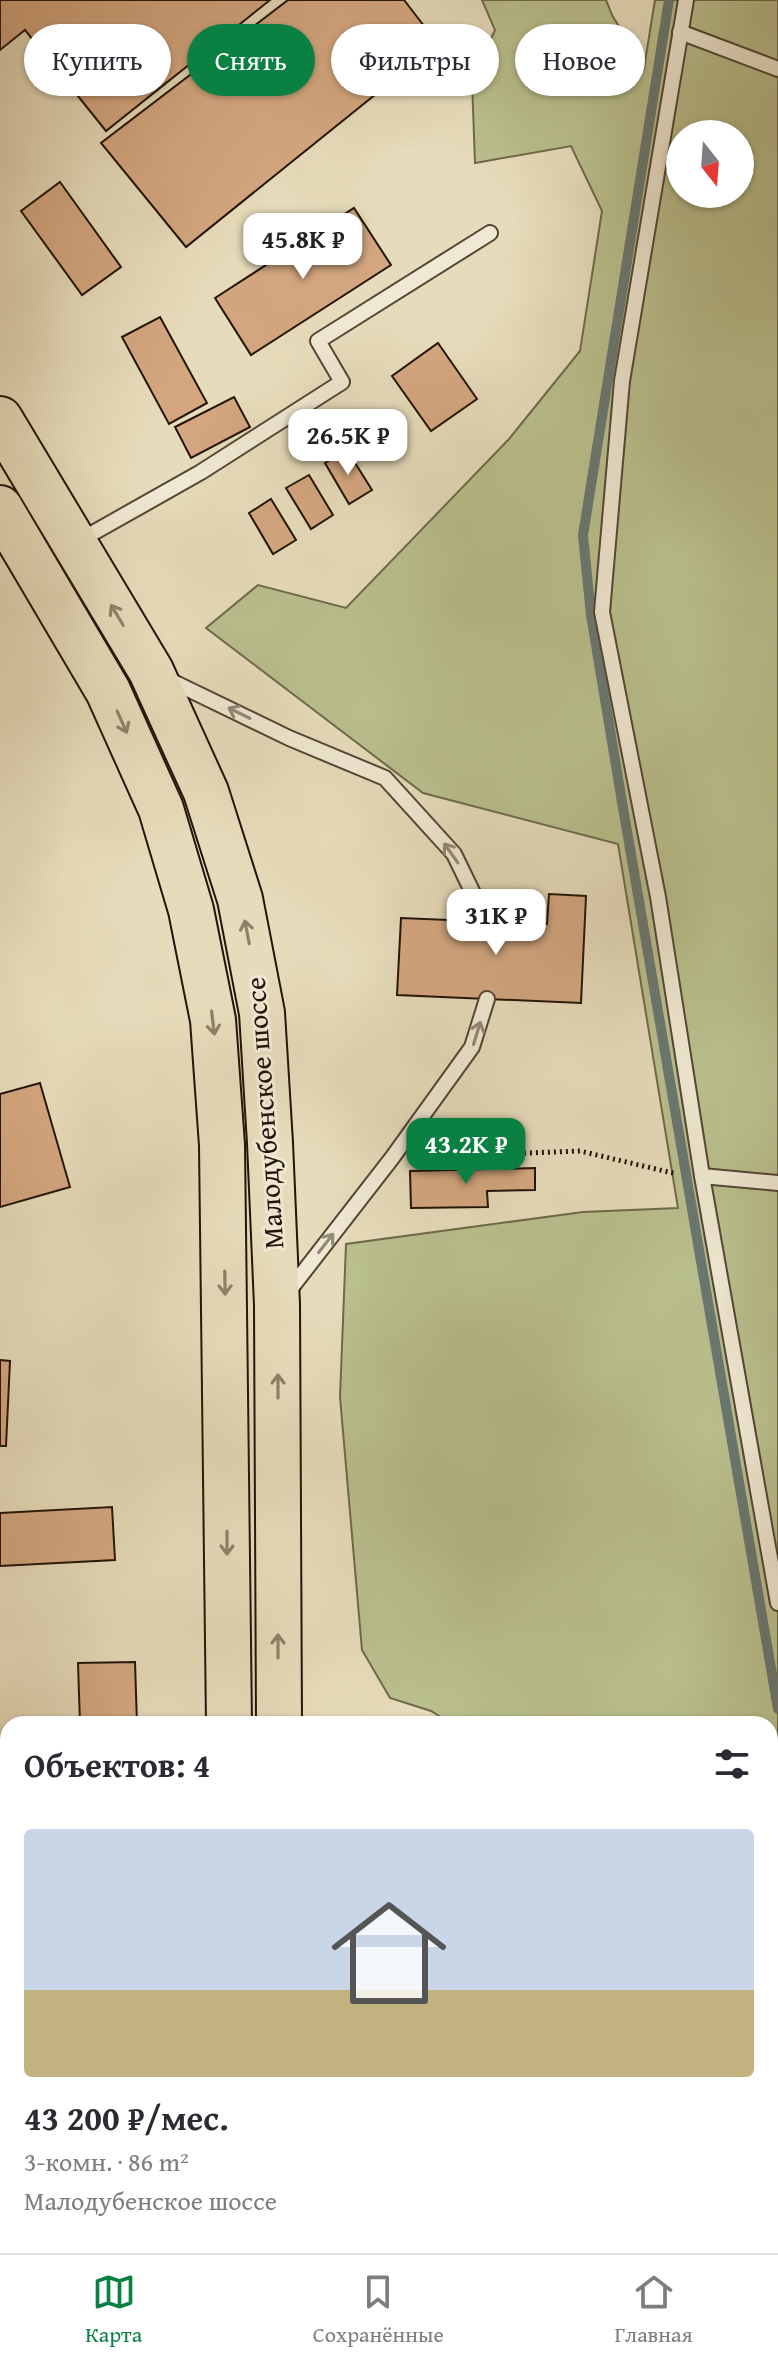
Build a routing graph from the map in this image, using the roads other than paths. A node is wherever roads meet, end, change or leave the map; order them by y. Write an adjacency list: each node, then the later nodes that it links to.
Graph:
1 (686, 0): 2 (lane)
2 (680, 32): 3 (lane); 11 (lane)
3 (778, 69)
4 (490, 233): 7 (lane)
5 (0, 419): 7 (highway, Малодубенское шоссе)
6 (0, 508): 15 (highway, Малодубенское шоссе, one-way to 15)
7 (74, 544): 8 (highway, Малодубенское шоссе, one-way to 7)
8 (151, 671): 9 (lane, one-way to 8); 13 (highway, Малодубенское шоссе, one-way to 8)
9 (487, 922)
10 (487, 999): 13 (lane, one-way to 10)
11 (702, 1176): 12 (lane); 14 (lane)
12 (778, 1183)
13 (277, 1305): 16 (highway, Малодубенское шоссе, one-way to 13)
14 (778, 1603)
15 (229, 1716)
16 (279, 1716)

